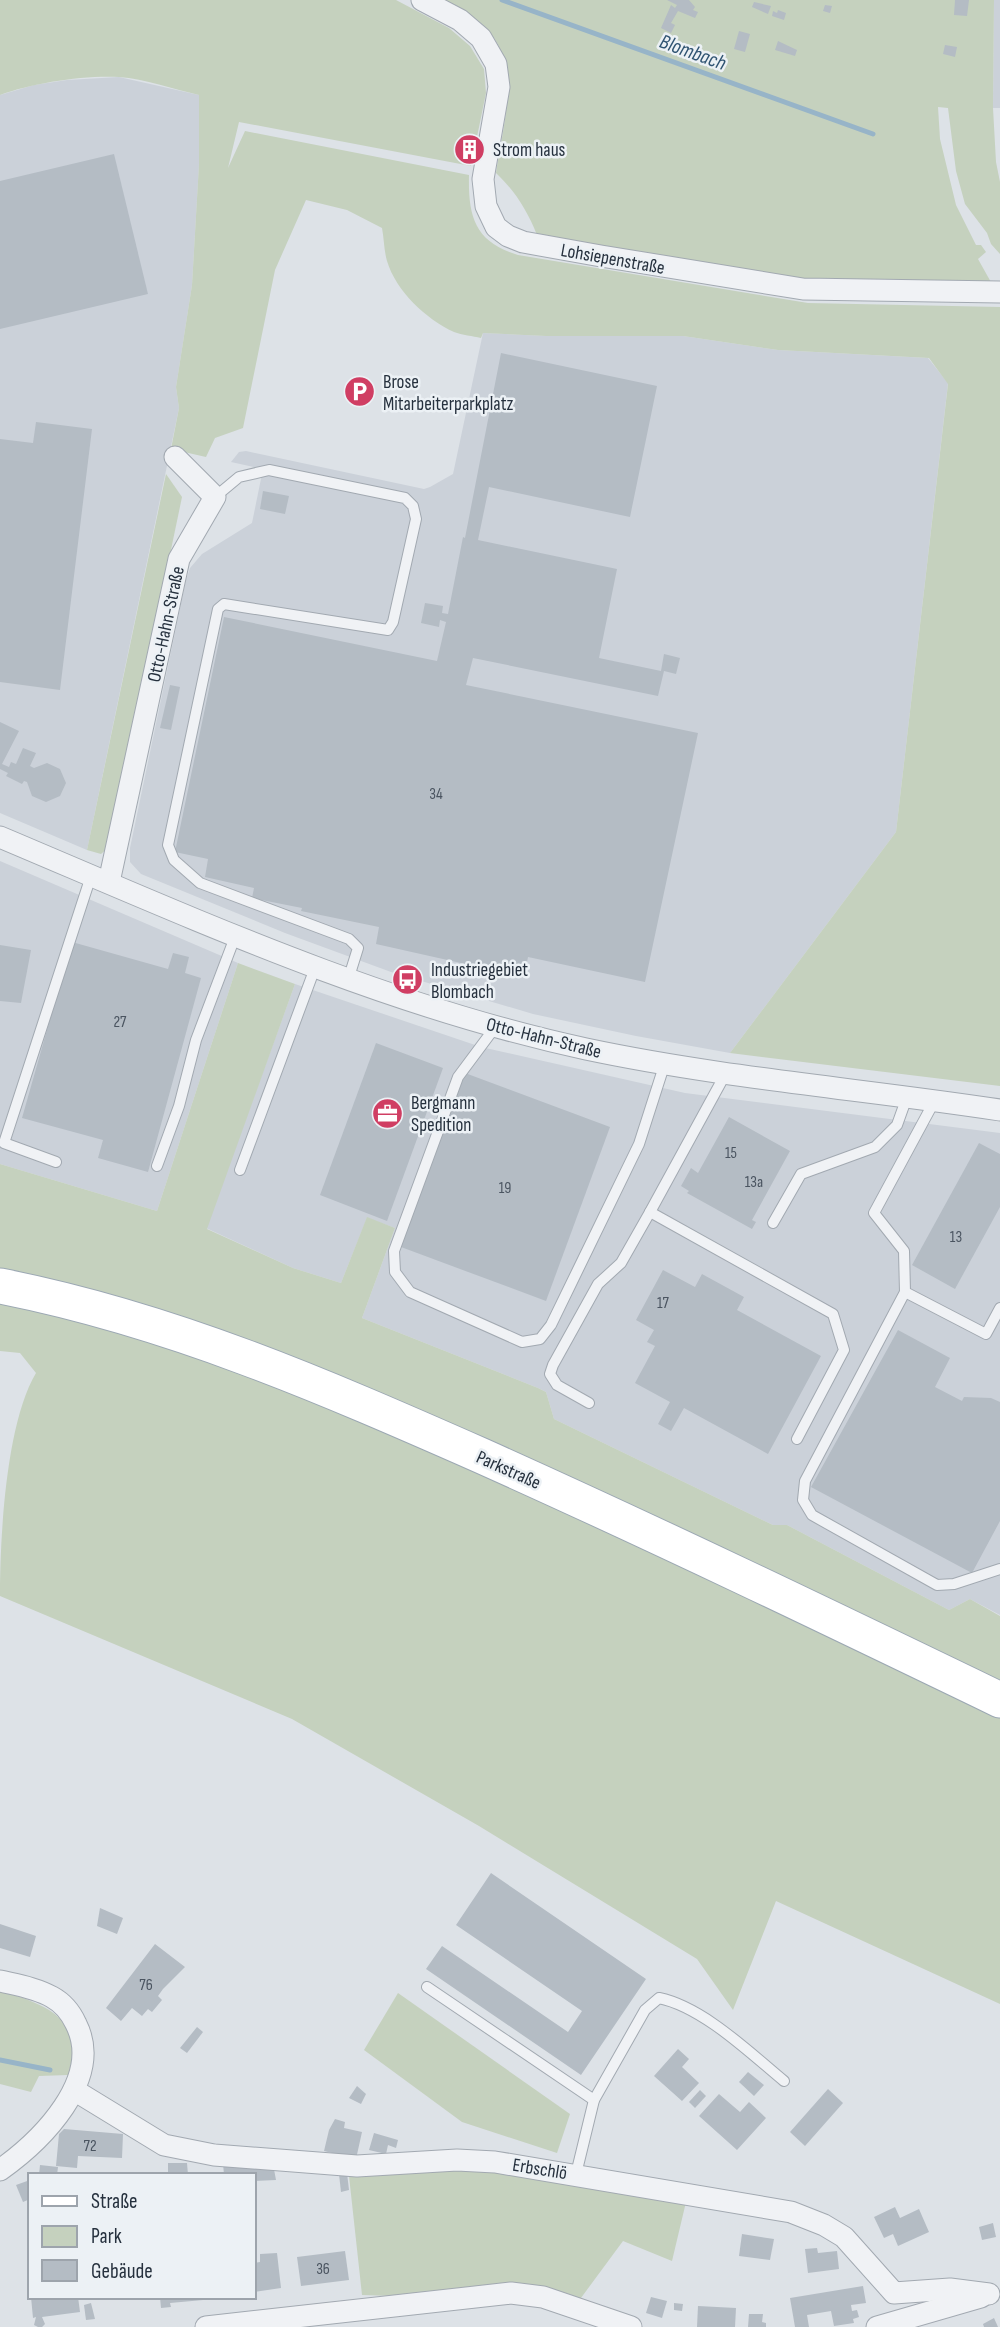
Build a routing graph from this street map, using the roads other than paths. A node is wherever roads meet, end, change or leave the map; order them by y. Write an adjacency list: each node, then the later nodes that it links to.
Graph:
1 (422, 0): 2 (street, Lohsiepenstraße)
2 (1000, 292)
3 (175, 457): 4 (street)
4 (215, 497): 6 (street, Otto-Hahn-Straße); 9 (lane)
5 (0, 837): 6 (street, Otto-Hahn-Straße)
6 (100, 879): 7 (street, Otto-Hahn-Straße); 16 (lane)
7 (235, 937): 8 (street, Otto-Hahn-Straße); 17 (lane)
8 (314, 968): 9 (street, Otto-Hahn-Straße); 18 (lane)
9 (348, 980): 10 (street, Otto-Hahn-Straße)
10 (496, 1026): 11 (street, Otto-Hahn-Straße); 11 (lane)
11 (665, 1063): 12 (street, Otto-Hahn-Straße)
12 (726, 1073): 13 (street, Otto-Hahn-Straße); 19 (lane)
13 (907, 1097): 14 (street, Otto-Hahn-Straße); 20 (lane)
14 (935, 1100): 15 (street, Otto-Hahn-Straße); 22 (lane)
15 (1000, 1110)
16 (56, 1162)
17 (157, 1166)
18 (240, 1170)
19 (650, 1212): 24 (lane); 25 (lane)
20 (773, 1223)
21 (0, 1286): 27 (main road, Parkstraße)
22 (905, 1292): 23 (lane); 26 (lane)
23 (1000, 1308)
24 (589, 1404)
25 (797, 1439)
26 (1000, 1569)
27 (1000, 1700)
28 (0, 1981): 31 (street)
29 (427, 1987): 32 (lane)
30 (784, 2081): 32 (lane)
31 (74, 2090): 33 (street); 34 (street, Erbschlö)
32 (594, 2101): 34 (lane)
33 (0, 2170)
34 (576, 2174): 35 (street, Erbschlö)
35 (994, 2293): 37 (street, Erbschlö)
36 (303, 2322): 38 (street); 39 (street)
37 (904, 2323): 40 (street, Erbschlö)
38 (206, 2327)
39 (631, 2327)
40 (877, 2327)

